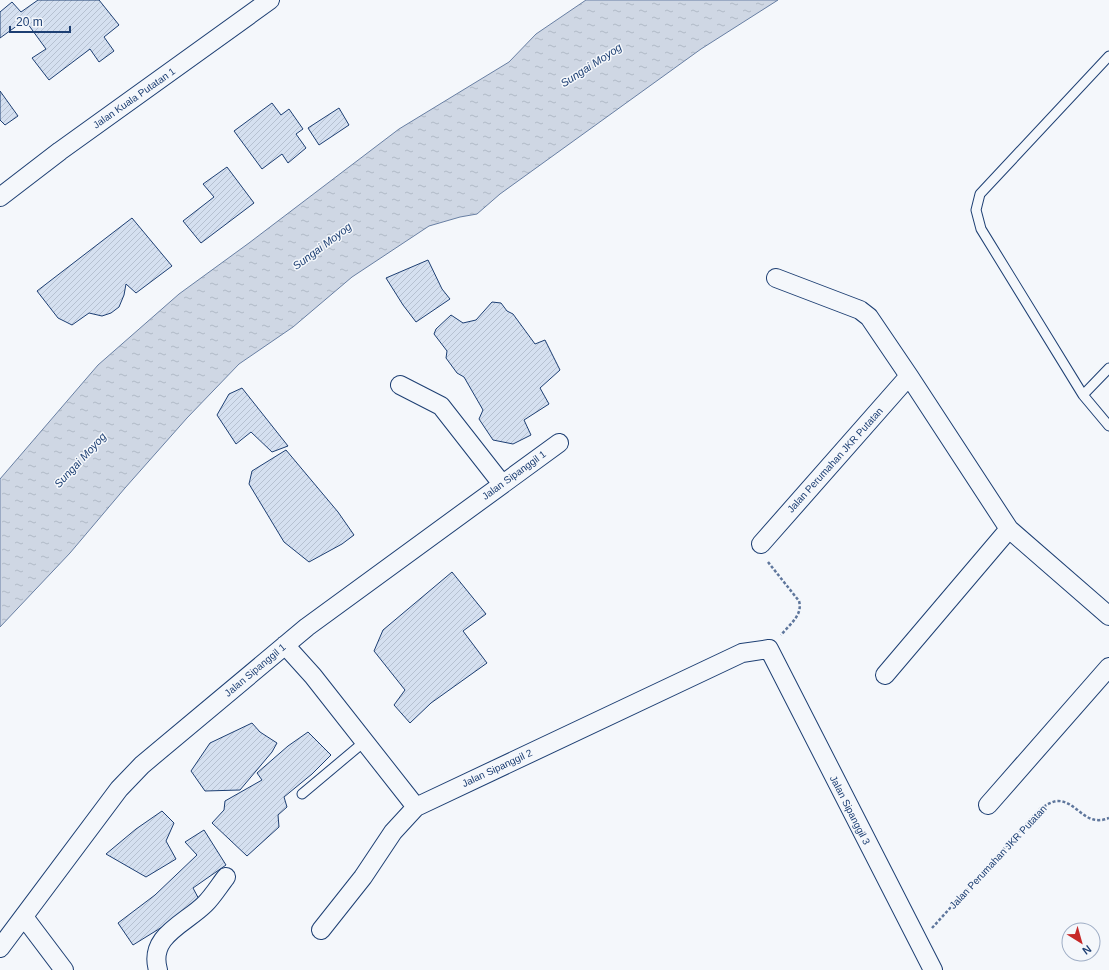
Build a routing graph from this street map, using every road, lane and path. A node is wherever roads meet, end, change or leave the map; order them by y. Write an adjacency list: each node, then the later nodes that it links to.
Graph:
1 (270, 0): 3 (street, Jalan Kuala Putatan 1)
2 (1109, 56): 8 (lane)
3 (0, 197)
4 (776, 278): 6 (street)
5 (1109, 368): 8 (lane)
6 (909, 376): 12 (street); 13 (street, Jalan Perumahan JKR Putatan)
7 (400, 386): 11 (street)
8 (1083, 395): 9 (lane)
9 (1109, 426)
10 (559, 443): 11 (street, Jalan Sipanggil 1)
11 (502, 484): 15 (street, Jalan Sipanggil 1)
12 (1009, 529): 14 (street); 18 (street)
13 (761, 544): 16 (path)
14 (1109, 616)
15 (285, 645): 19 (street); 25 (street, Jalan Sipanggil 1)
16 (769, 649): 22 (street, Jalan Sipanggil 2); 27 (street, Jalan Sipanggil 3)
17 (1109, 667): 21 (street)
18 (885, 675)
19 (364, 742): 20 (lane); 22 (street)
20 (302, 794)
21 (988, 805)
22 (416, 807): 26 (street)
23 (1109, 818): 27 (path, Jalan Perumahan JKR Putatan)
24 (226, 876): 30 (street)
25 (24, 917): 28 (street, Jalan Sipanggil 1); 29 (street)
26 (321, 930)
27 (918, 943): 31 (street, Jalan Sipanggil 3)
28 (0, 948)
29 (64, 970)
30 (158, 970)
31 (933, 970)

